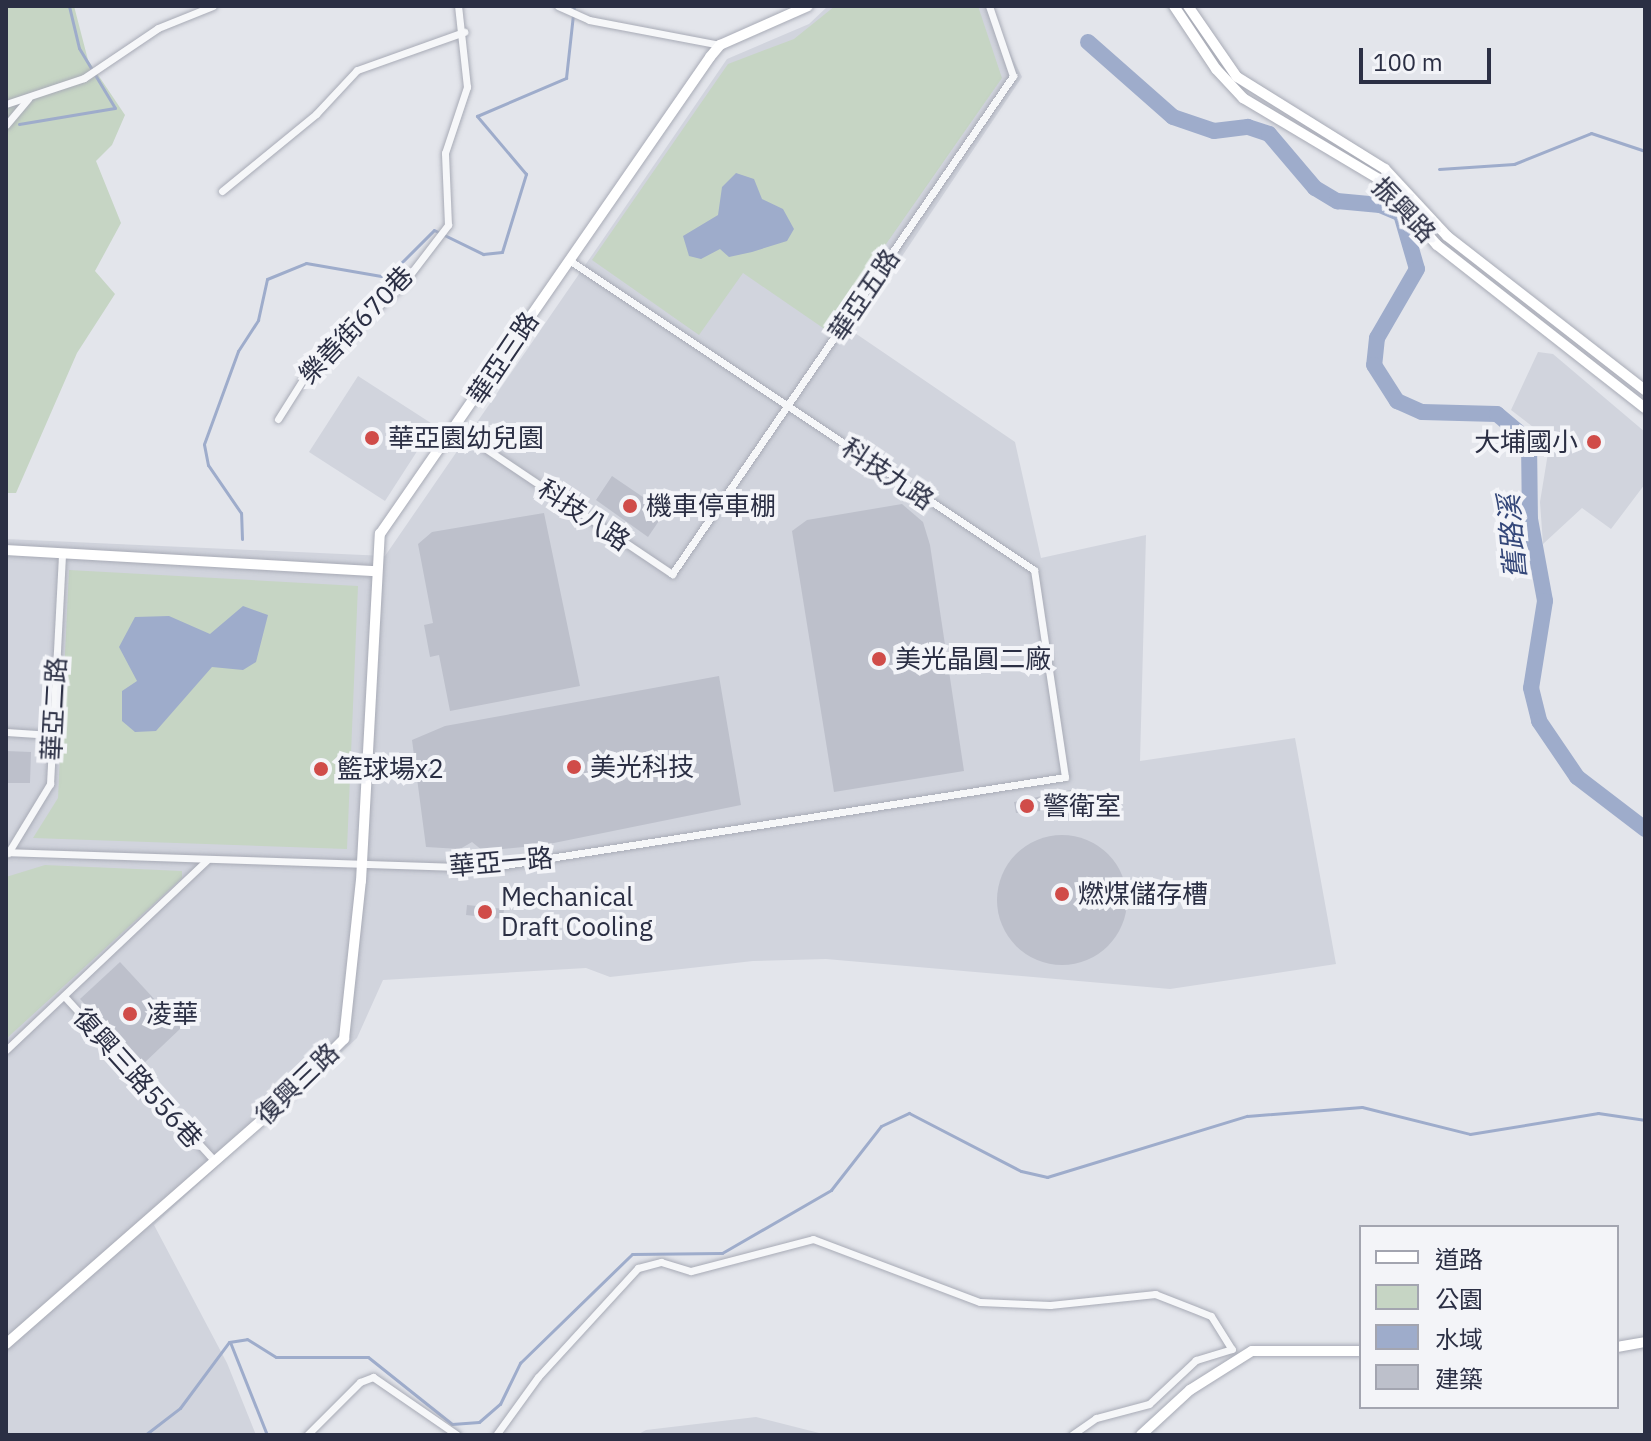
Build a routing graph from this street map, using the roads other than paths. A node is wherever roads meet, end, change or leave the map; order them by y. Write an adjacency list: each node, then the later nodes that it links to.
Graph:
1 (213, 6): 10 (street)
2 (458, 6): 8 (street, 樂善街670巷)
3 (808, 6): 9 (street)
4 (989, 6): 16 (street, 華亞五路)
5 (1174, 6): 17 (street, 振興路)
6 (1188, 6): 15 (street, 振興路)
7 (561, 7): 9 (street)
8 (464, 32): 13 (street); 18 (street, 樂善街670巷)
9 (720, 45): 14 (street, 華亞三路)
10 (29, 98): 11 (street); 12 (street)
11 (6, 104)
12 (6, 125)
13 (222, 191)
14 (569, 260): 16 (street, 科技九路); 19 (street, 華亞三路)
15 (1645, 390)
16 (789, 407): 23 (street, 華亞五路); 26 (street, 科技九路)
17 (1645, 408)
18 (278, 419)
19 (455, 428): 22 (street, 華亞三路); 23 (street, 科技八路)
20 (6, 550): 21 (street)
21 (62, 554): 22 (street); 25 (street, 華亞二路)
22 (375, 571): 29 (street, 復興三路)
23 (672, 574)
24 (6, 732): 25 (street)
25 (52, 735): 27 (street, 華亞二路)
26 (1065, 777): 29 (street, 華亞一路)
27 (7, 854): 28 (street, 華亞一路)
28 (207, 860): 29 (street, 華亞一路); 30 (street)
29 (361, 866): 32 (street, 復興三路)
30 (64, 996): 31 (street); 32 (street, 復興三路556巷)
31 (6, 1050)
32 (213, 1159): 34 (street, 復興三路)
33 (1645, 1342): 35 (street)
34 (6, 1344)
35 (1619, 1347)
36 (1359, 1351): 41 (street)
37 (307, 1435): 38 (street)
38 (457, 1435)
39 (496, 1435): 40 (street)
40 (1072, 1435)
41 (1141, 1435)

